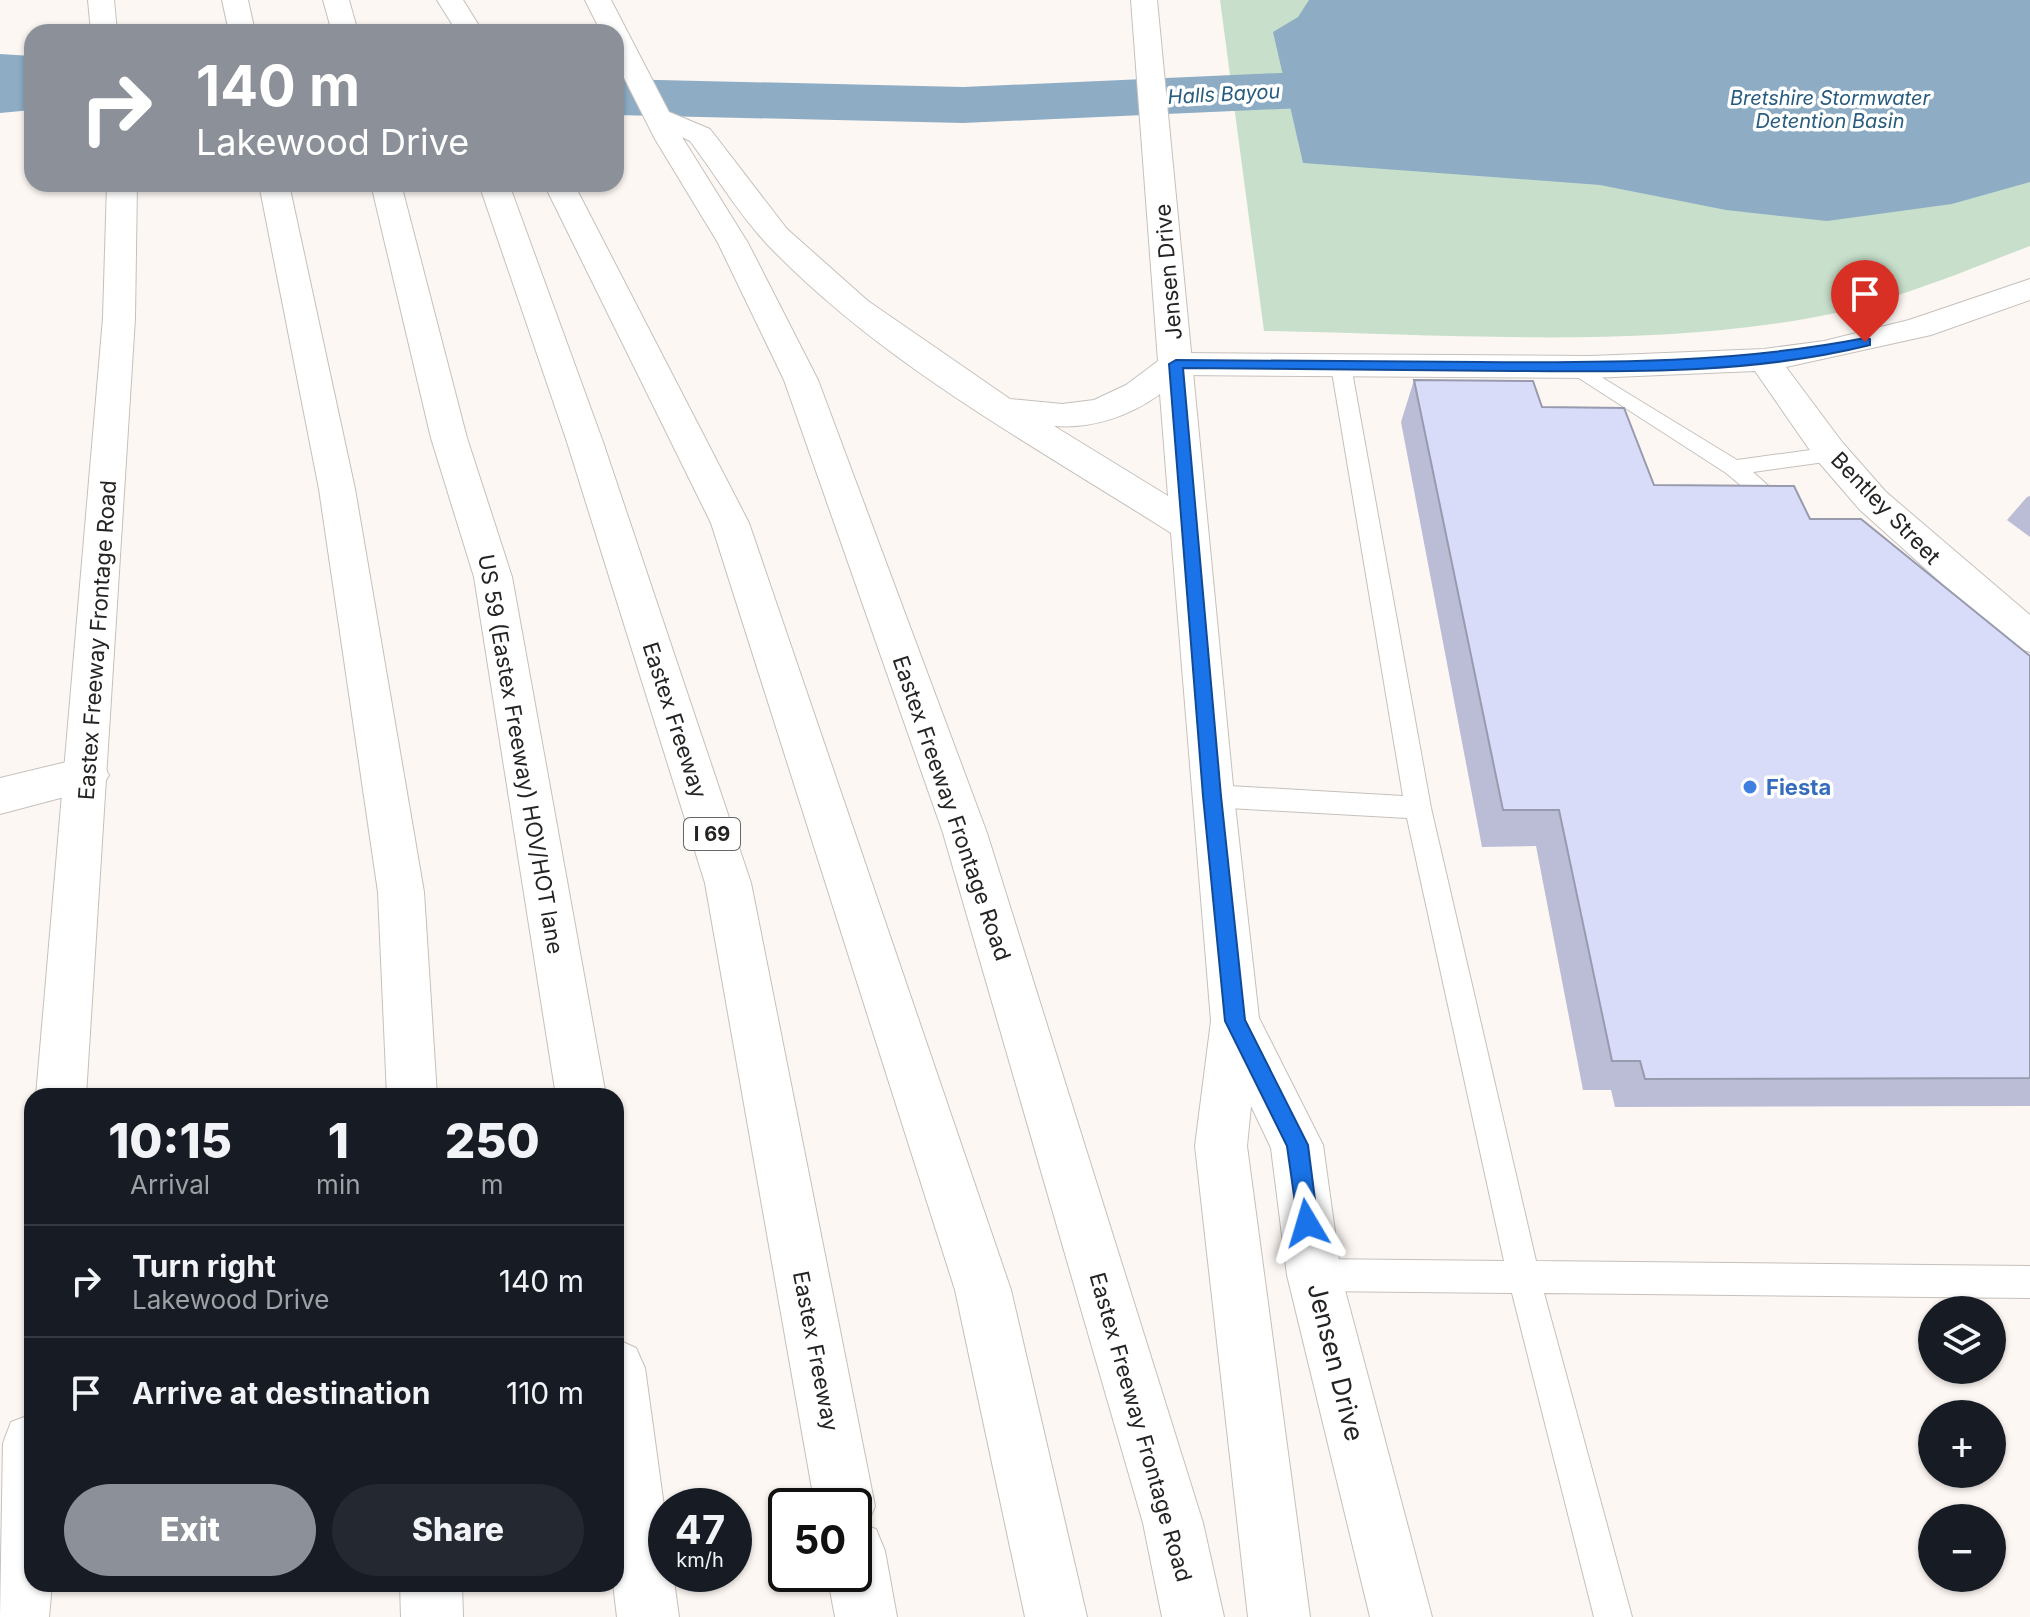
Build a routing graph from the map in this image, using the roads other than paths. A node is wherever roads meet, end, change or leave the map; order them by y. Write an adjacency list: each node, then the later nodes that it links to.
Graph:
1 (235, 0): 7 (main road)
2 (336, 0): 8 (main road)
3 (430, 0): 9 (main road)
4 (450, 0): 10 (main road)
5 (598, 0): 11 (main road, Eastex Freeway Frontage Road)
6 (1144, 0): 21 (main road, Jensen Drive)
7 (240, 24)
8 (343, 24)
9 (438, 24)
10 (465, 24)
11 (610, 24)
12 (624, 51): 13 (main road, Eastex Freeway Frontage Road)
13 (658, 113): 24 (main road); 51 (main road, Eastex Freeway Frontage Road)
14 (122, 192): 30 (main road, Eastex Freeway Frontage Road)
15 (276, 192): 36 (main road)
16 (388, 192): 37 (main road, US 59 (Eastex Freeway) HOV/HOT lane)
17 (497, 192): 42 (main road, Eastex Freeway / I 69)
18 (563, 192): 50 (main road)
19 (2030, 289): 20 (main road)
20 (1764, 360): 23 (main road); 25 (main road, Bentley Street)
21 (1176, 364): 22 (main road); 24 (main road); 28 (main road, Jensen Drive)
22 (1341, 366): 23 (main road); 33 (lane)
23 (1575, 367): 26 (lane)
24 (997, 404): 28 (main road)
25 (1832, 454): 26 (lane); 29 (main road, Bentley Street)
26 (1734, 468): 27 (lane)
27 (1793, 518)
28 (1190, 527): 32 (main road, Jensen Drive)
29 (2030, 637)
30 (87, 775): 31 (main road); 35 (main road, Eastex Freeway Frontage Road)
31 (0, 796)
32 (1212, 796): 33 (lane); 34 (main road, Jensen Drive)
33 (1418, 808): 39 (lane)
34 (1235, 1021): 38 (main road, Jensen Drive); 52 (main road, Jensen Drive)
35 (62, 1088)
36 (412, 1088)
37 (580, 1088)
38 (1314, 1275): 39 (lane); 53 (main road, Jensen Drive)
39 (1524, 1278): 40 (lane); 54 (lane)
40 (2030, 1282)
41 (624, 1430): 48 (main road)
42 (842, 1488)
43 (24, 1542): 46 (main road)
44 (431, 1592): 47 (main road)
45 (861, 1592): 49 (main road)
46 (18, 1617)
47 (432, 1617)
48 (648, 1617)
49 (866, 1617)
50 (1056, 1617)
51 (1193, 1617)
52 (1279, 1617)
53 (1401, 1617)
54 (1613, 1617)

